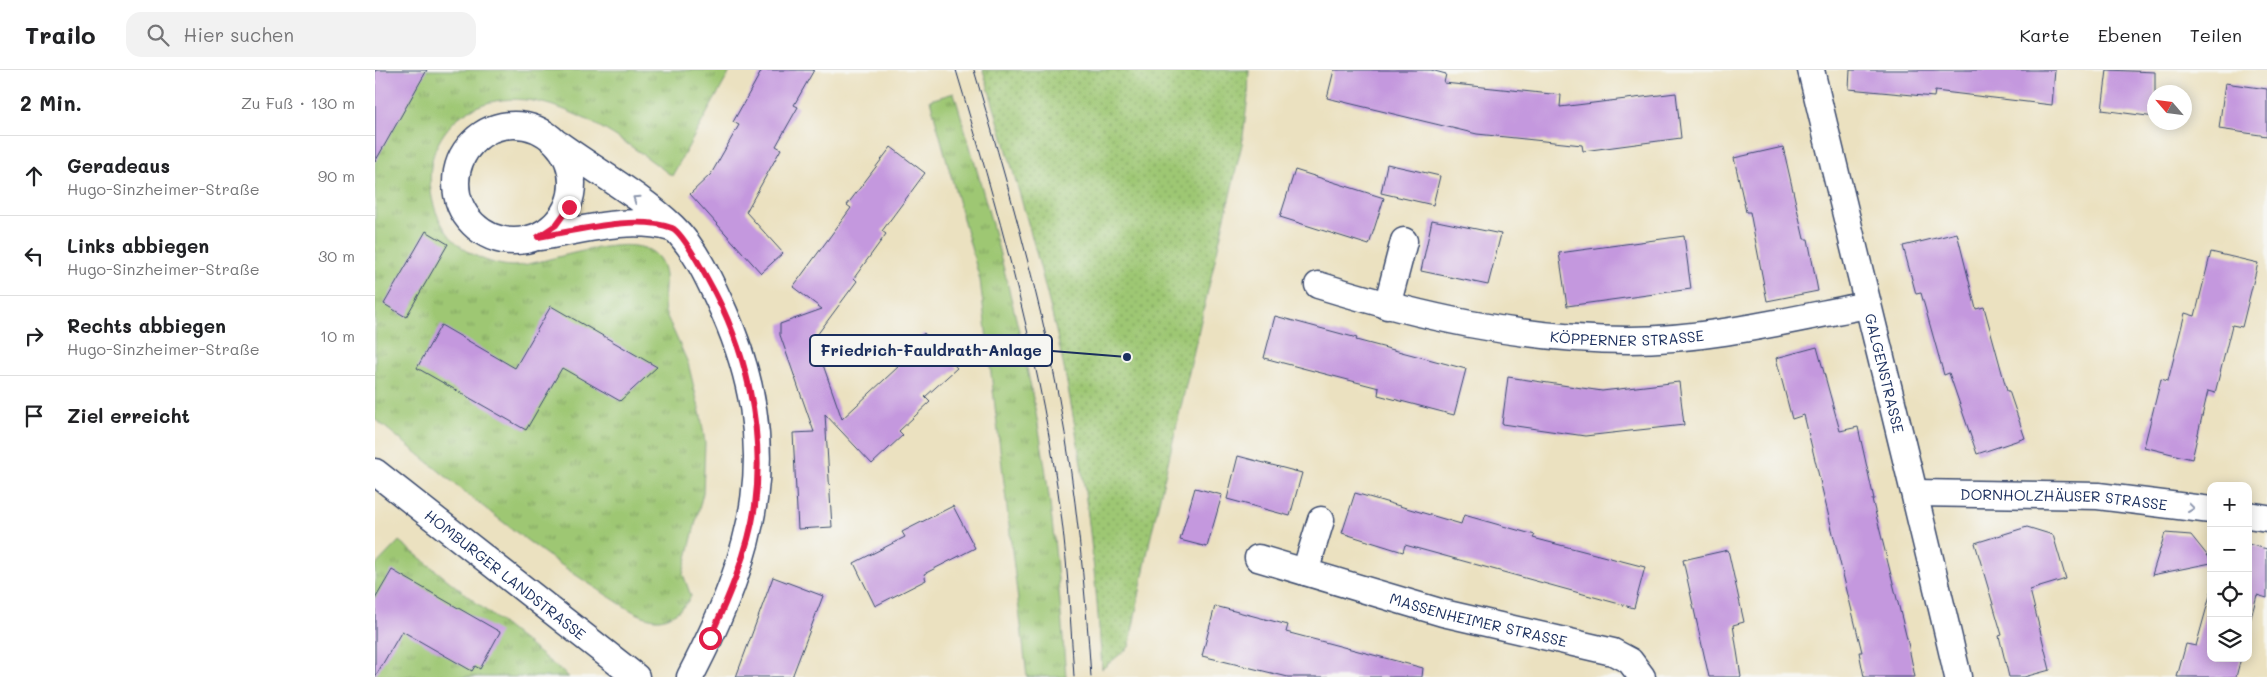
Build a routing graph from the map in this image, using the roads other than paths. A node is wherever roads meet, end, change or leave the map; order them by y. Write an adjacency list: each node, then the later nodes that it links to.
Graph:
1 (1811, 70): 8 (street, GALGENSTRASSE)
2 (559, 145): 3 (street, one-way to 2); 4 (street); 4 (street)
3 (675, 228): 4 (street); 18 (street)
4 (538, 237)
5 (1404, 241): 7 (street)
6 (1318, 285): 7 (street, KÖPPERNER STRASSE)
7 (1387, 306): 8 (street, KÖPPERNER STRASSE)
8 (1867, 306): 10 (street, GALGENSTRASSE)
9 (375, 472): 17 (street, HOMBURGER LANDSTRASSE)
10 (1915, 493): 11 (street, DORNHOLZHÄUSER STRASSE, one-way to 11); 20 (street, GALGENSTRASSE)
11 (2207, 510)
12 (2252, 516): 13 (street)
13 (2267, 518)
14 (1321, 520): 16 (street)
15 (1259, 558): 16 (street, MASSENHEIMER STRASSE)
16 (1305, 572): 19 (street, MASSENHEIMER STRASSE)
17 (636, 677)
18 (690, 677)
19 (1642, 677)
20 (1958, 677)

